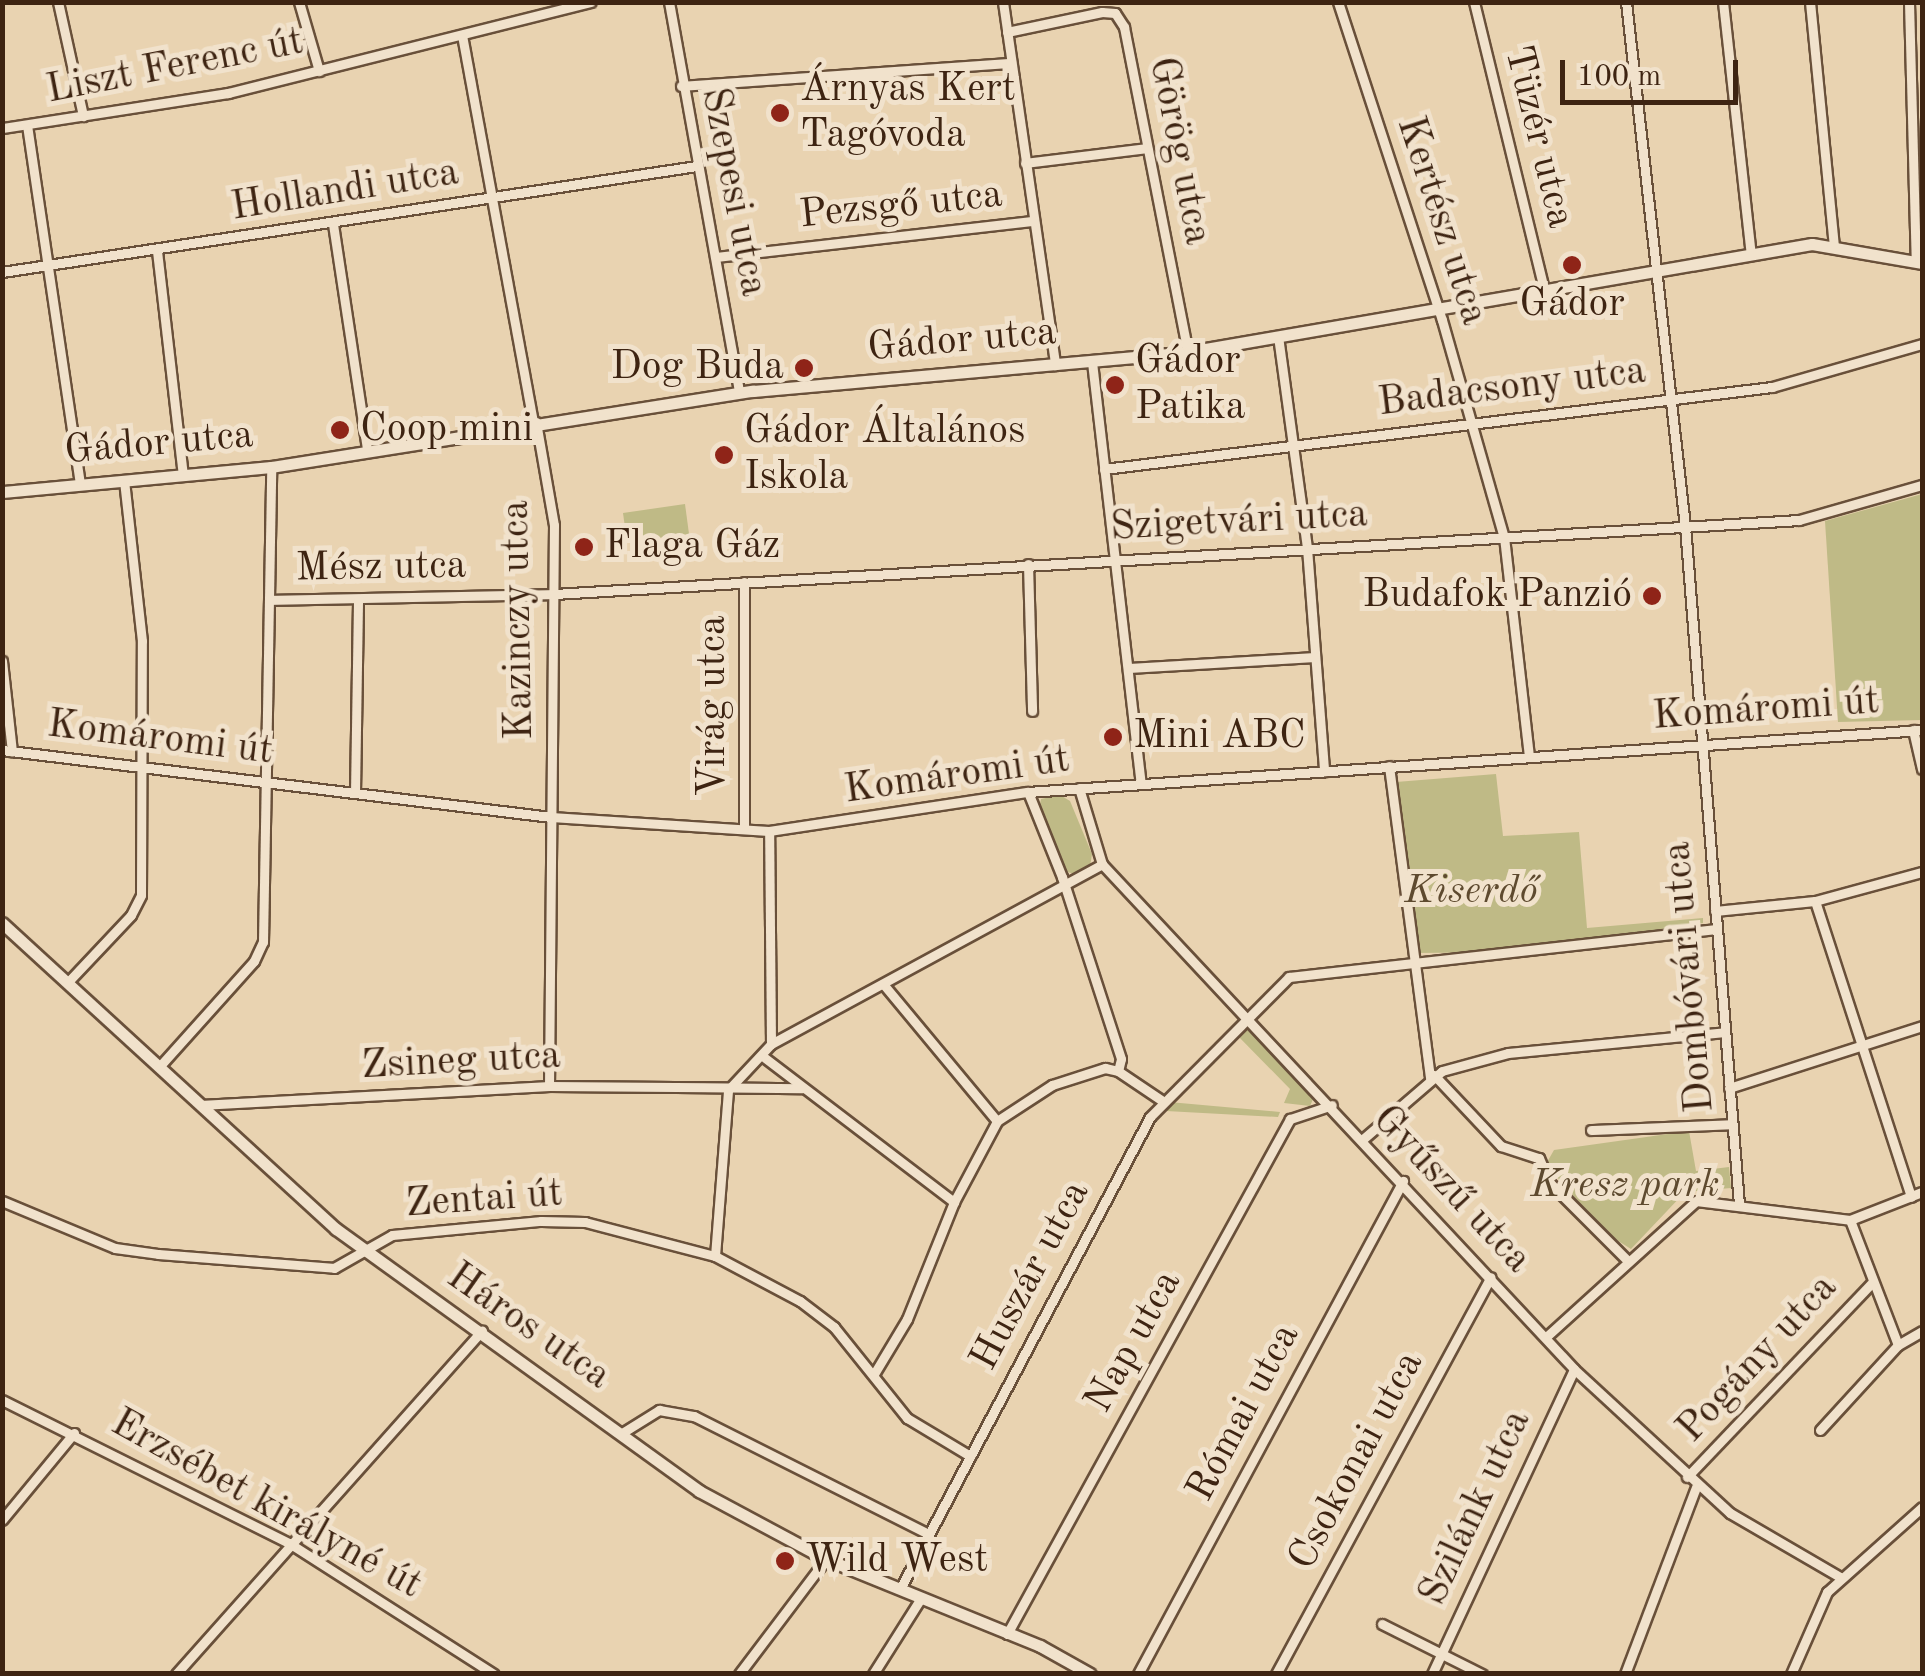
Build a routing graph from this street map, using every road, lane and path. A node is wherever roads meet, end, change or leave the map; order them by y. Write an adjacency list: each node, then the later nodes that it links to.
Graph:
1 (58, 2): 18 (street)
2 (299, 2): 16 (street)
3 (591, 2): 12 (street, Liszt Ferenc út)
4 (669, 2): 17 (street, Szepesi utca)
5 (1002, 2): 13 (street)
6 (1338, 2): 36 (street, Kertész utca)
7 (1474, 2): 35 (street, Tüzér utca)
8 (1626, 2): 33 (street, Dombóvári utca)
9 (1724, 2): 29 (street)
10 (1810, 2): 27 (street)
11 (1909, 2): 31 (street)
12 (555, 7): 14 (street, Liszt Ferenc út)
13 (1007, 32): 15 (street); 21 (street, Görög utca)
14 (462, 35): 16 (street, Liszt Ferenc út); 24 (street, Kazinczy utca)
15 (1011, 63): 17 (street); 22 (street)
16 (319, 71): 18 (street, Liszt Ferenc út)
17 (682, 86): 23 (street, Szepesi utca)
18 (83, 116): 19 (street, Liszt Ferenc út)
19 (27, 125): 20 (street, Liszt Ferenc út); 32 (street)
20 (2, 128)
21 (1147, 148): 22 (street); 39 (street, Görög utca)
22 (1025, 163): 25 (street)
23 (696, 166): 24 (street, Hollandi utca); 30 (street, Szepesi utca)
24 (493, 197): 26 (street, Hollandi utca); 44 (street, Kazinczy utca)
25 (1034, 221): 30 (street, Pezsgő utca); 41 (street)
26 (332, 224): 28 (street, Hollandi utca); 47 (street)
27 (1834, 244): 29 (street, Gádor utca); 31 (street, Gádor utca)
28 (157, 251): 32 (street, Hollandi utca); 50 (street)
29 (1750, 254): 33 (street, Gádor utca)
30 (716, 257): 42 (street, Szepesi utca)
31 (1919, 263)
32 (47, 268): 34 (street, Hollandi utca); 52 (street)
33 (1656, 268): 35 (street, Gádor utca); 43 (street, Dombóvári utca)
34 (2, 272)
35 (1543, 286): 36 (street, Gádor utca)
36 (1438, 306): 37 (street, Gádor utca); 45 (street, Kertész utca)
37 (1278, 336): 39 (street, Gádor utca); 46 (street)
38 (1922, 344): 43 (street, Badacsony utca)
39 (1188, 352): 40 (street, Gádor utca)
40 (1092, 362): 41 (street, Gádor utca); 49 (street)
41 (1055, 365): 42 (street, Gádor utca)
42 (740, 393): 44 (street, Gádor utca)
43 (1673, 400): 45 (street, Badacsony utca); 55 (street, Dombóvári utca)
44 (535, 422): 47 (street, Gádor utca); 61 (street, Kazinczy utca)
45 (1472, 423): 46 (street, Badacsony utca); 56 (street, Kertész utca)
46 (1293, 443): 49 (street, Badacsony utca); 57 (street)
47 (367, 450): 48 (street, Gádor utca)
48 (271, 466): 50 (street, Gádor utca); 63 (street)
49 (1104, 470): 58 (street)
50 (183, 476): 51 (street, Gádor utca)
51 (124, 480): 52 (street, Gádor utca); 73 (street)
52 (80, 484): 54 (street, Gádor utca)
53 (1922, 485): 55 (street, Szigetvári utca)
54 (2, 492)
55 (1685, 526): 56 (street, Szigetvári utca); 69 (street, Dombóvári utca)
56 (1504, 537): 57 (street, Szigetvári utca); 71 (street, Kertész utca)
57 (1307, 548): 58 (street, Szigetvári utca); 64 (street)
58 (1115, 558): 59 (street, Szigetvári utca); 66 (street)
59 (1028, 564): 60 (street, Szigetvári utca); 67 (street)
60 (744, 582): 61 (street, Szigetvári utca); 82 (street, Virág utca)
61 (554, 594): 62 (street, Mész utca); 81 (street, Kazinczy utca)
62 (358, 599): 63 (street, Mész utca); 80 (street)
63 (270, 600): 76 (street)
64 (1315, 656): 66 (street); 75 (street)
65 (2, 662): 70 (street)
66 (1129, 668): 77 (street)
67 (1032, 711)
68 (1918, 730): 69 (street, Komáromi út); 74 (street)
69 (1699, 744): 71 (street, Komáromi út); 88 (street, Dombóvári utca)
70 (7, 750): 73 (street, Komáromi út)
71 (1528, 755): 72 (street, Komáromi út)
72 (1388, 766): 75 (street, Komáromi út); 91 (street)
73 (146, 768): 76 (street, Komáromi út); 92 (street)
74 (1922, 769)
75 (1324, 771): 77 (street, Komáromi út)
76 (270, 782): 80 (street, Komáromi út); 100 (street)
77 (1141, 783): 78 (street, Komáromi út)
78 (1079, 788): 79 (street, Komáromi út); 84 (street, Gyűszű utca)
79 (1028, 792): 83 (street, Komáromi út); 86 (street)
80 (355, 793): 81 (street, Komáromi út)
81 (551, 817): 82 (street, Komáromi út); 103 (street, Kazinczy utca)
82 (744, 830): 83 (street, Komáromi út)
83 (769, 830): 97 (street)
84 (1102, 864): 86 (street); 94 (street, Gyűszű utca)
85 (1922, 872): 87 (street)
86 (1064, 888): 93 (street); 101 (street)
87 (1815, 900): 88 (street); 98 (street)
88 (1715, 910): 90 (street, Dombóvári utca)
89 (2, 923): 92 (street, Háros utca)
90 (1716, 929): 91 (street, Huszár utca); 96 (street, Dombóvári utca)
91 (1412, 961): 94 (street, Huszár utca); 102 (street)
92 (67, 982): 100 (street, Háros utca)
93 (884, 985): 97 (street); 110 (street)
94 (1248, 1015): 107 (street, Huszár utca); 109 (street, Gyűszű utca)
95 (1922, 1026): 98 (street)
96 (1725, 1032): 102 (street); 105 (street, Dombóvári utca)
97 (772, 1044): 99 (street)
98 (1862, 1045): 105 (street); 116 (street)
99 (765, 1058): 104 (street); 106 (street)
100 (159, 1068): 108 (street, Háros utca)
101 (1118, 1070): 107 (street); 110 (street)
102 (1432, 1077): 113 (street); 123 (street)
103 (548, 1086): 106 (street, Zsineg utca); 108 (street, Zsineg utca)
104 (802, 1088): 106 (street, Zsineg utca); 118 (street)
105 (1730, 1088): 111 (street, Dombóvári utca)
106 (728, 1090): 122 (street)
107 (1162, 1100): 136 (street, Huszár utca)
108 (197, 1105): 121 (street, Háros utca)
109 (1332, 1105): 113 (street, Gyűszű utca); 148 (street, Nap utca)
110 (997, 1121): 118 (street)
111 (1732, 1124): 112 (street); 119 (street, Dombóvári utca)
112 (1591, 1130)
113 (1363, 1139): 114 (street, Gyűszű utca)
114 (1403, 1181): 124 (street, Gyűszű utca); 155 (street, Római utca)
115 (1922, 1192): 116 (street)
116 (1910, 1197): 120 (street)
117 (2, 1201): 121 (street, Zentai út)
118 (954, 1202): 131 (street)
119 (1739, 1204): 120 (street); 123 (street)
120 (1850, 1220): 125 (street)
121 (364, 1250): 122 (street, Zentai út); 126 (street, Háros utca)
122 (715, 1256): 131 (street, Zentai út)
123 (1628, 1261): 128 (street)
124 (1491, 1277): 128 (street, Gyűszű utca); 156 (street, Csokonai utca)
125 (1872, 1283): 129 (street); 137 (street, Pogány utca)
126 (482, 1330): 135 (street, Háros utca); 142 (street)
127 (1922, 1331): 129 (street)
128 (1546, 1337): 130 (street, Gyűszű utca)
129 (1898, 1345): 133 (street)
130 (1574, 1368): 137 (street, Gyűszű utca); 149 (street, Szilánk utca)
131 (874, 1374): 136 (street, Zentai út)
132 (2, 1400): 134 (street, Erzsébet királyné út)
133 (1820, 1430)
134 (74, 1432): 140 (street); 142 (street, Erzsébet királyné út)
135 (622, 1433): 141 (street); 143 (street, Háros utca)
136 (970, 1456): 141 (street, Huszár utca)
137 (1687, 1478): 138 (street, Gyűszű utca)
138 (1696, 1486): 144 (street, Gyűszű utca); 159 (street)
139 (1922, 1507): 144 (street)
140 (2, 1520)
141 (929, 1534): 145 (street, Huszár utca)
142 (289, 1543): 150 (street); 151 (street, Erzsébet királyné út)
143 (826, 1558): 145 (street, Háros utca); 152 (street)
144 (1840, 1577): 160 (street)
145 (900, 1589): 146 (street, Háros utca)
146 (921, 1598): 148 (street, Háros utca); 153 (street)
147 (1382, 1624): 149 (street)
148 (1008, 1634): 154 (street, Háros utca)
149 (1440, 1656): 157 (street, Szilánk utca); 158 (street)
150 (176, 1674)
151 (494, 1674)
152 (739, 1674)
153 (873, 1674)
154 (1090, 1674)
155 (1138, 1674)
156 (1276, 1674)
157 (1432, 1674)
158 (1482, 1674)
159 (1625, 1674)
160 (1791, 1674)

